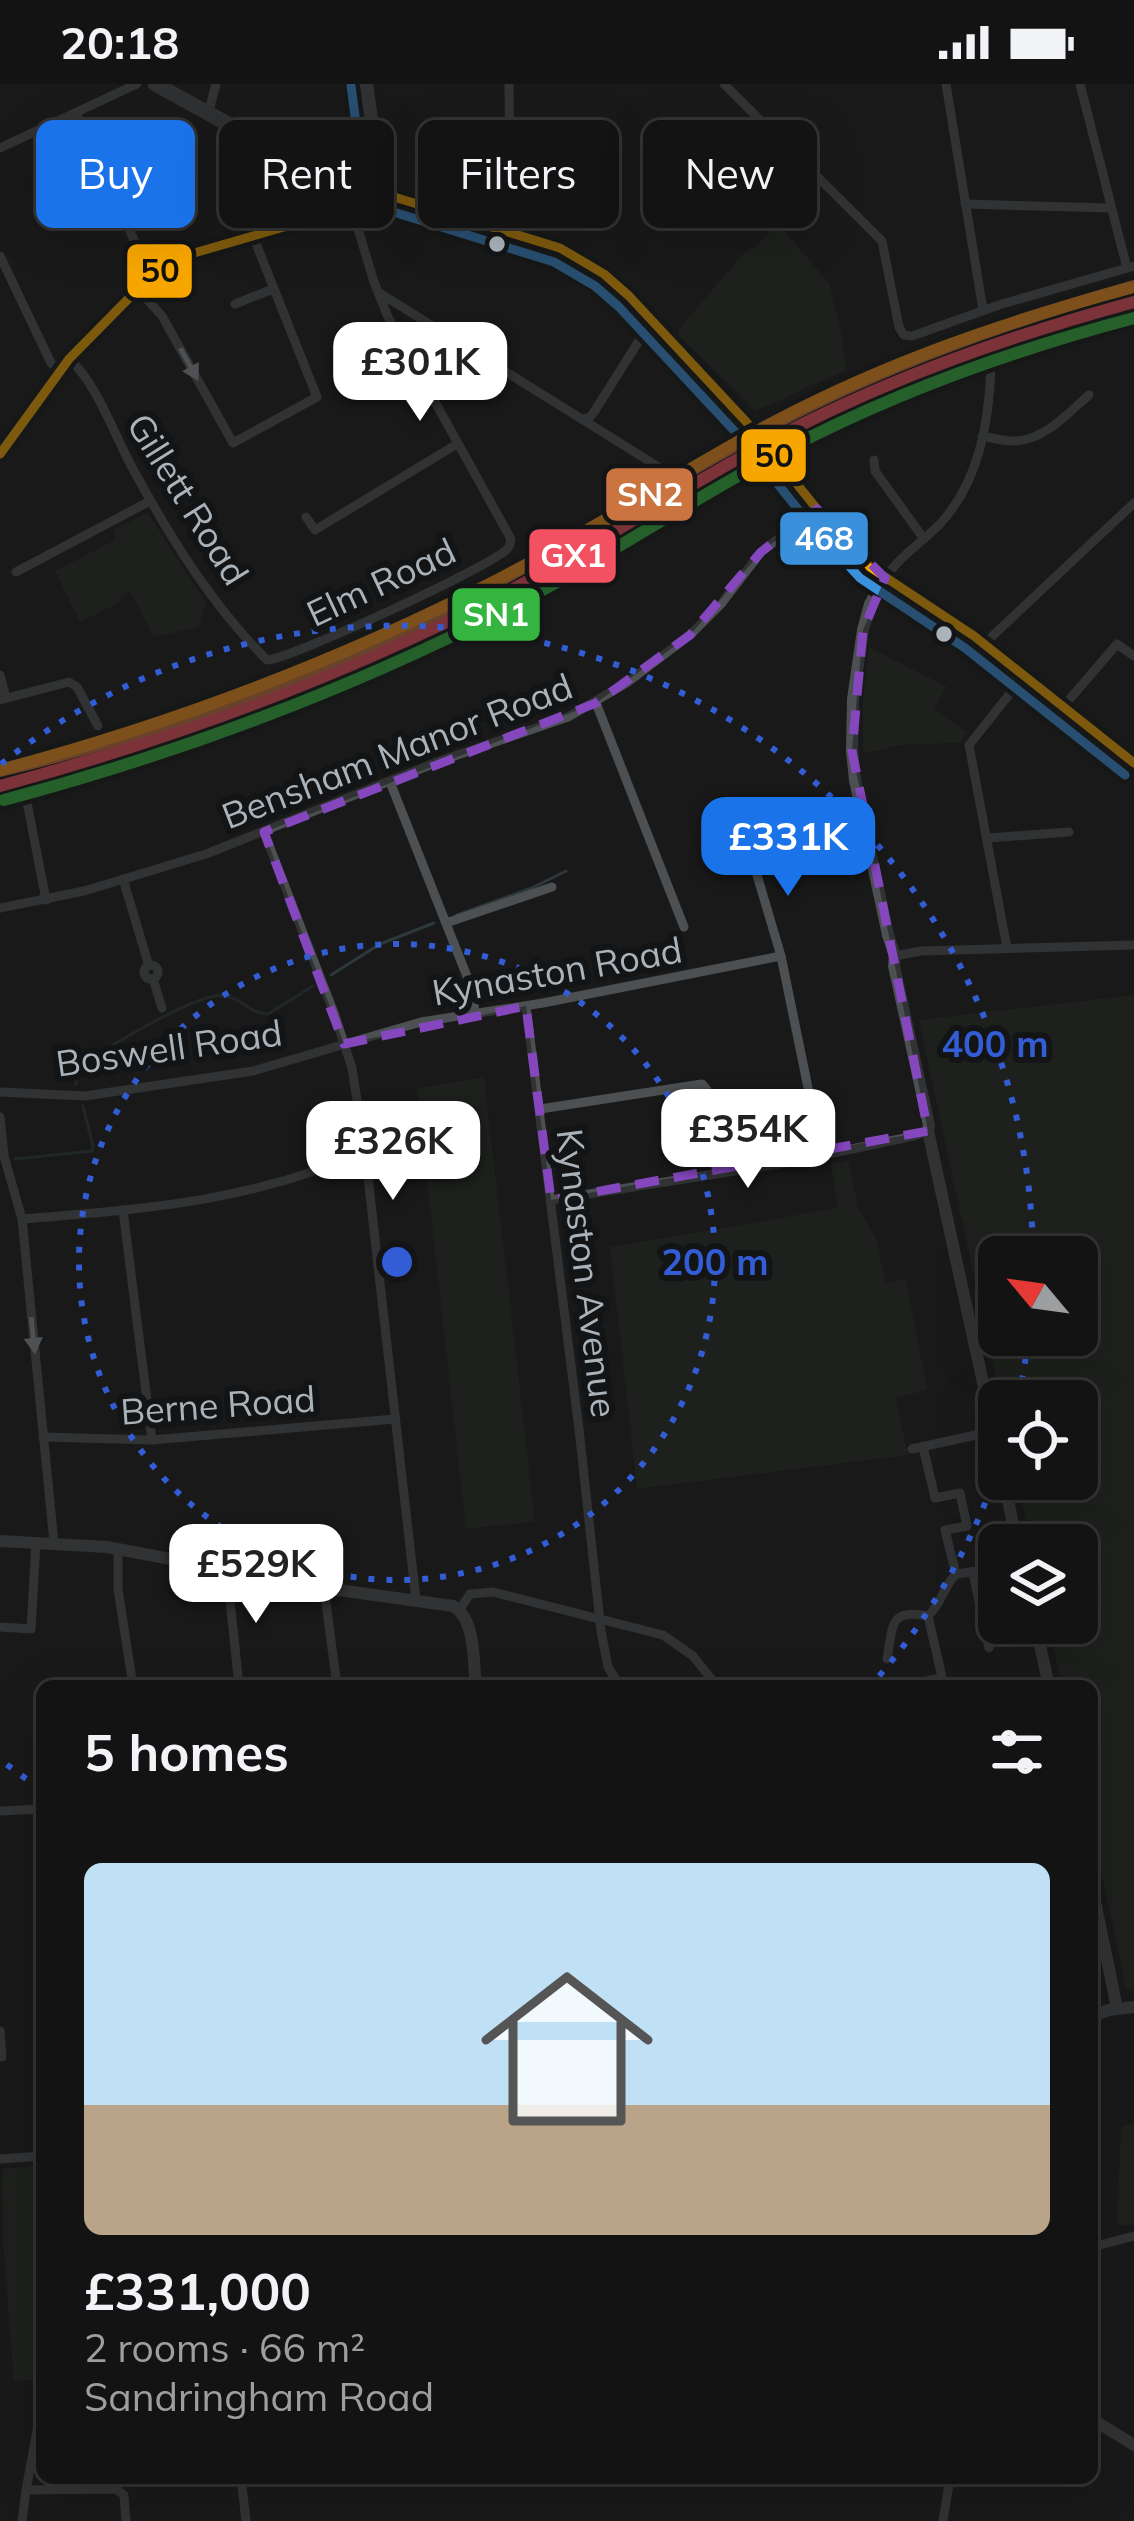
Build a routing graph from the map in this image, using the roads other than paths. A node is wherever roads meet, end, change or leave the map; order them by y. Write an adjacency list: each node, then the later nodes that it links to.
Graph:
1 (136, 84): 9 (street)
2 (155, 84): 10 (main road)
3 (216, 84): 10 (street)
4 (366, 84): 12 (main road)
5 (509, 84): 13 (street)
6 (724, 84): 28 (street)
7 (946, 84): 15 (street)
8 (1080, 84): 16 (street)
9 (76, 113): 14 (street); 23 (street)
10 (208, 114): 11 (main road)
11 (219, 120)
12 (371, 120)
13 (509, 120)
14 (0, 148)
15 (964, 204): 16 (street); 28 (street)
16 (1111, 208): 22 (street)
17 (282, 228): 20 (main road)
18 (358, 228): 26 (street)
19 (499, 228): 29 (main road)
20 (253, 236): 23 (main road); 25 (street)
21 (0, 256): 30 (street, Gillett Road)
22 (1130, 267): 28 (street)
23 (151, 277): 24 (main road)
24 (138, 289): 25 (street, one-way to 25); 30 (main road)
25 (274, 289): 27 (street)
26 (378, 292): 33 (street); 35 (street)
27 (235, 304)
28 (983, 310)
29 (652, 320): 33 (street); 40 (main road)
30 (64, 365): 36 (main road); 39 (street, Gillett Road)
31 (991, 366): 34 (street)
32 (1089, 394): 34 (street)
33 (582, 418): 38 (street)
34 (982, 436): 43 (street)
35 (457, 444): 42 (street); 48 (street, Elm Road)
36 (0, 454)
37 (874, 460): 43 (street)
38 (657, 466)
39 (151, 501): 44 (street); 48 (street, Gillett Road)
40 (818, 509): 45 (main road); 52 (street, Bensham Manor Road)
41 (1132, 510): 46 (street)
42 (306, 518)
43 (924, 539): 45 (street)
44 (16, 572)
45 (885, 578): 46 (main road); 58 (street)
46 (984, 644): 50 (main road)
47 (1134, 656): 53 (street)
48 (270, 661)
49 (0, 675): 51 (street)
50 (1024, 676): 53 (main road); 61 (street)
51 (3, 699): 54 (street)
52 (596, 703): 56 (street, Bensham Manor Road); 67 (street)
53 (1063, 707): 55 (main road)
54 (98, 726)
55 (1134, 764)
56 (390, 782): 59 (street, Bensham Manor Road); 66 (street)
57 (26, 797): 64 (street)
58 (861, 812): 70 (street); 71 (street)
59 (264, 832): 62 (street, Bensham Manor Road); 75 (street)
60 (1062, 836): 61 (street)
61 (988, 838): 69 (street)
62 (123, 879): 64 (street, Bensham Manor Road); 73 (street)
63 (552, 887): 66 (street)
64 (46, 900): 65 (street, Bensham Manor Road)
65 (0, 908)
66 (446, 923): 74 (street)
67 (684, 927)
68 (1134, 945): 69 (street)
69 (1007, 948): 71 (street)
70 (781, 956): 72 (street, Kynaston Road); 81 (street)
71 (895, 956): 79 (street)
72 (526, 1006): 74 (street, Kynaston Road); 77 (street, Kynaston Avenue)
73 (162, 1008)
74 (475, 1014): 75 (street, Kynaston Road)
75 (344, 1044): 76 (street, Boswell Road); 80 (street)
76 (0, 1092)
77 (540, 1109): 82 (street); 83 (street, Kynaston Avenue)
78 (0, 1117): 85 (street)
79 (928, 1131): 81 (street); 86 (street)
80 (365, 1151): 84 (street); 87 (street)
81 (822, 1156): 82 (street)
82 (717, 1173): 83 (street)
83 (551, 1200): 103 (street, Kynaston Avenue)
84 (123, 1210): 85 (street); 90 (street)
85 (22, 1219): 89 (street, one-way to 89)
86 (983, 1380)
87 (395, 1419): 90 (street, Berne Road); 100 (street)
88 (978, 1435): 98 (street)
89 (44, 1437): 90 (street, Berne Road); 93 (street)
90 (152, 1440)
91 (0, 1540): 92 (street)
92 (36, 1542): 93 (street); 104 (street)
93 (54, 1543): 94 (street)
94 (118, 1549): 95 (street); 108 (street)
95 (227, 1571): 99 (street); 109 (street)
96 (978, 1572): 97 (street)
97 (973, 1573): 98 (street); 106 (street)
98 (956, 1574): 102 (street)
99 (324, 1588): 100 (street); 110 (street)
100 (416, 1600): 101 (street)
101 (460, 1609): 103 (street); 111 (street)
102 (928, 1616): 107 (street); 114 (street)
103 (599, 1618): 112 (street, Kynaston Avenue); 113 (street)
104 (0, 1627)
105 (1040, 1644): 115 (street)
106 (989, 1648)
107 (887, 1659)
108 (132, 1680)
109 (238, 1680)
110 (336, 1680)
111 (475, 1680)
112 (617, 1680)
113 (712, 1680)
114 (942, 1680)
115 (1048, 1680)
116 (36, 1809): 117 (street)
117 (0, 1811)
118 (1098, 1916): 120 (street)
119 (1134, 2007): 120 (street)
120 (1117, 2008): 121 (street)
121 (1098, 2015)
122 (0, 2031): 123 (street)
123 (2, 2056)
124 (36, 2156): 125 (street)
125 (0, 2159)
126 (1134, 2236): 127 (street)
127 (1098, 2241)
128 (1098, 2424): 130 (street)
129 (36, 2439): 133 (street)
130 (1134, 2445)
131 (242, 2484): 136 (street)
132 (949, 2484): 137 (street)
133 (26, 2490): 134 (street); 135 (street)
134 (22, 2521)
135 (127, 2521)
136 (245, 2521)
137 (943, 2521)

